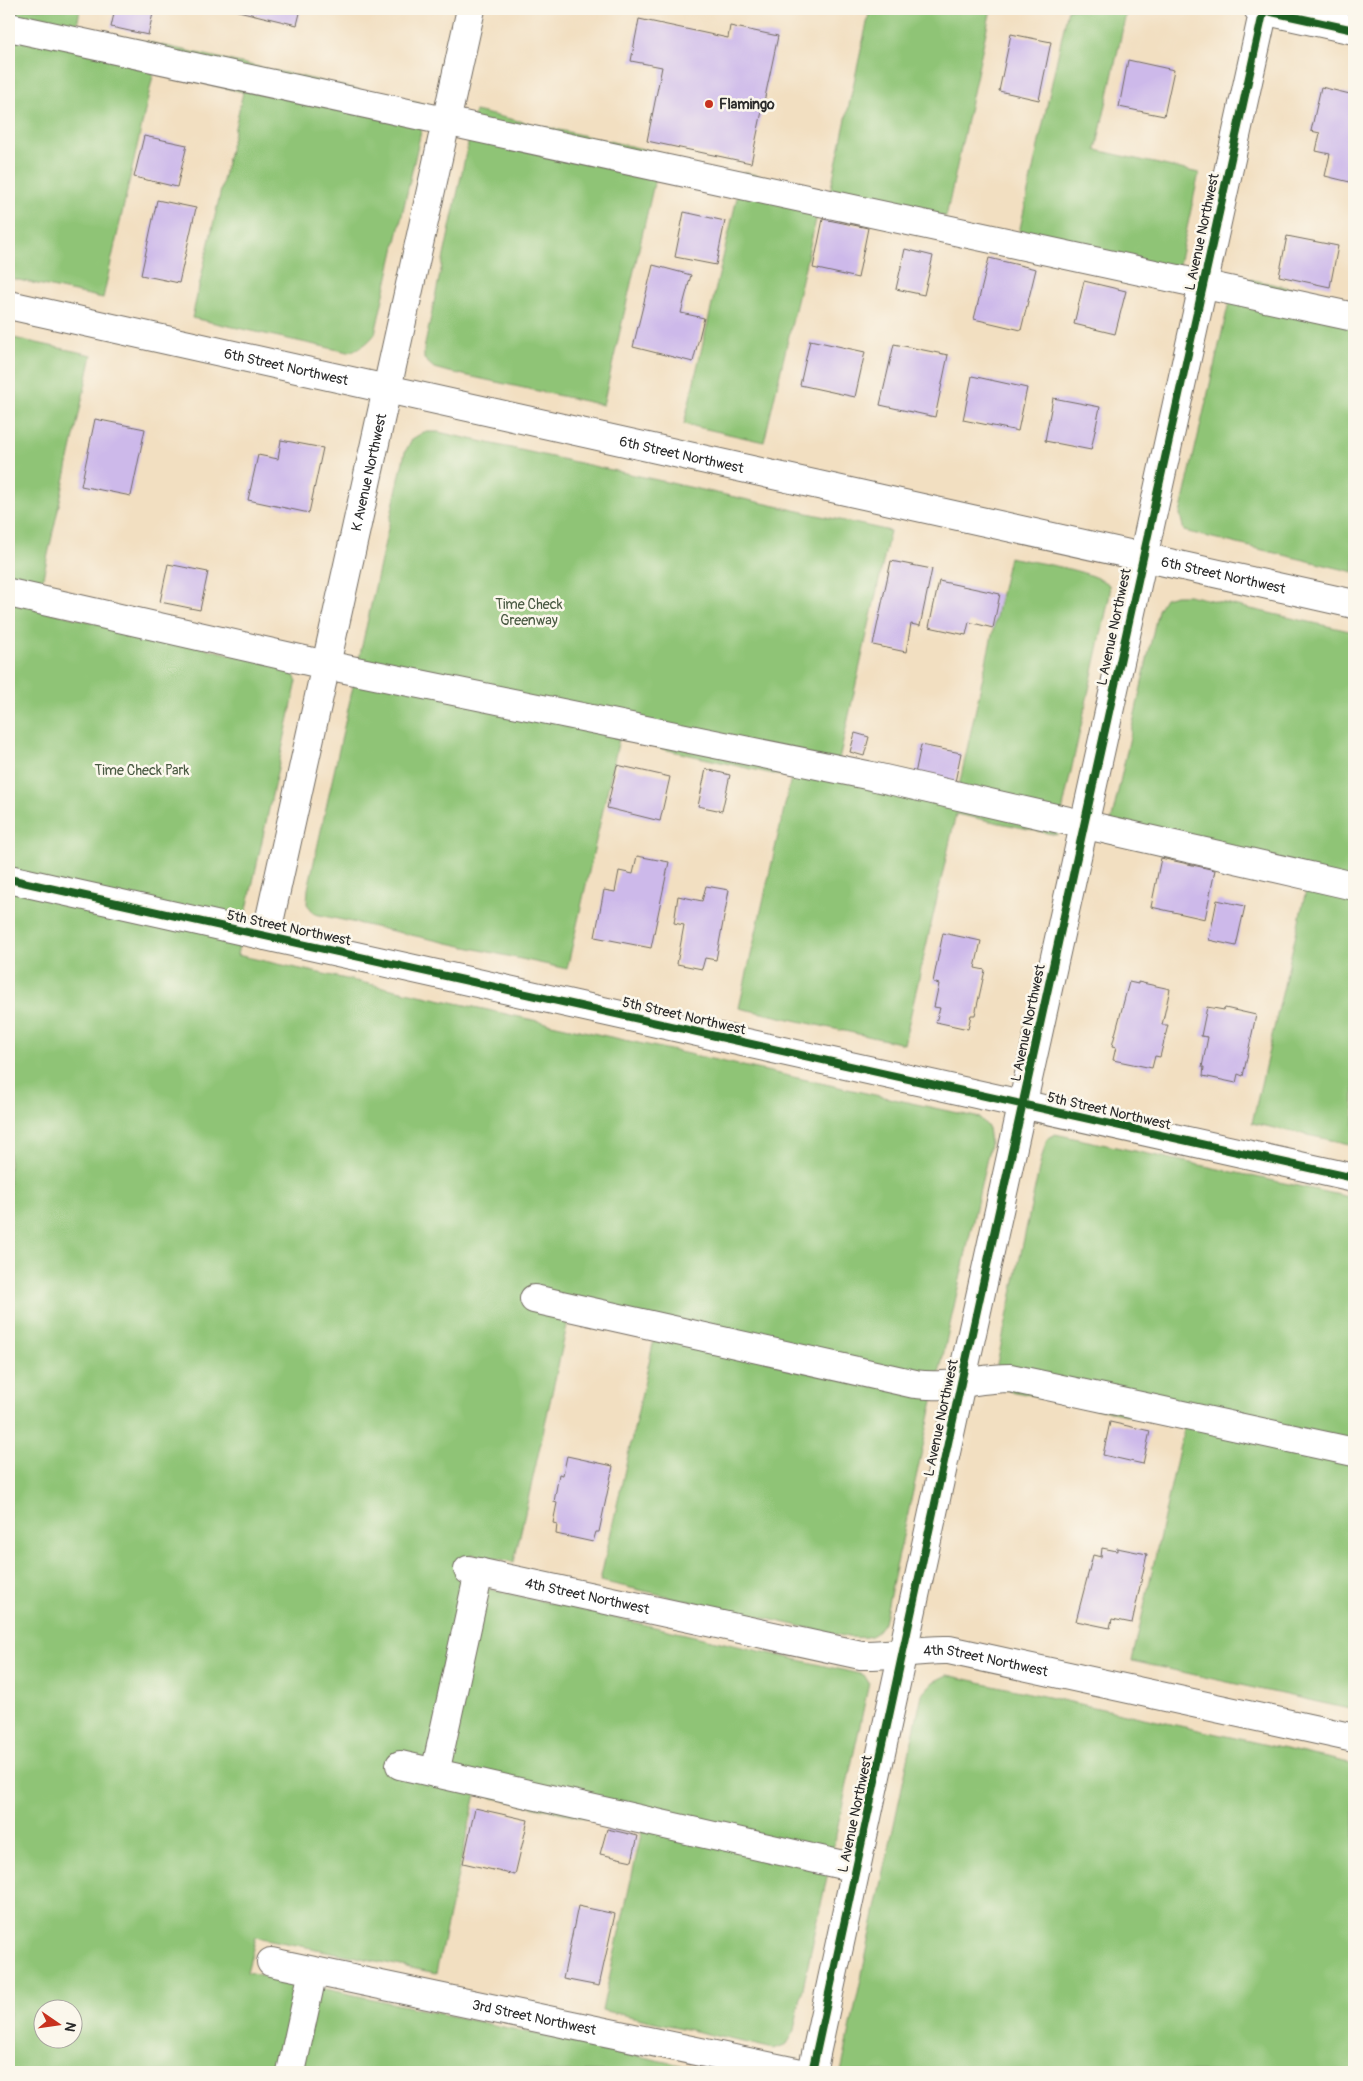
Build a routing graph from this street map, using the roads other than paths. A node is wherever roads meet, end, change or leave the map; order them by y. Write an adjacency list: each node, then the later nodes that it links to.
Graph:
1 (471, 9): 5 (street, K Avenue Northwest)
2 (1262, 9): 4 (street); 6 (street, L Avenue Northwest)
3 (9, 27): 5 (street)
4 (1354, 30)
5 (446, 123): 6 (street); 9 (street, K Avenue Northwest)
6 (1204, 283): 8 (street); 10 (street, L Avenue Northwest)
7 (9, 305): 9 (street, 6th Street Northwest)
8 (1354, 316)
9 (387, 389): 10 (street, 6th Street Northwest); 13 (street, K Avenue Northwest)
10 (1142, 558): 12 (street, 6th Street Northwest); 14 (street, L Avenue Northwest)
11 (9, 593): 13 (street)
12 (1354, 604)
13 (326, 665): 14 (street); 17 (street, K Avenue Northwest)
14 (1085, 825): 16 (street); 18 (street, L Avenue Northwest)
15 (9, 879): 17 (street, 5th Street Northwest)
16 (1354, 886)
17 (266, 936): 18 (street, 5th Street Northwest)
18 (1023, 1104): 19 (street, 5th Street Northwest); 21 (street, L Avenue Northwest)
19 (1354, 1178)
20 (534, 1300): 21 (street)
21 (961, 1383): 22 (street); 23 (street, L Avenue Northwest)
22 (1354, 1452)
23 (903, 1652): 24 (street, 4th Street Northwest); 26 (street, 4th Street Northwest); 27 (street, L Avenue Northwest)
24 (1354, 1738)
25 (400, 1764): 26 (street)
26 (435, 1773): 27 (street)
27 (856, 1868): 32 (street, L Avenue Northwest)
28 (271, 1962): 29 (street, 3rd Street Northwest)
29 (313, 1971): 30 (street); 31 (street, 3rd Street Northwest)
30 (291, 2072)
31 (796, 2072)
32 (812, 2072)

